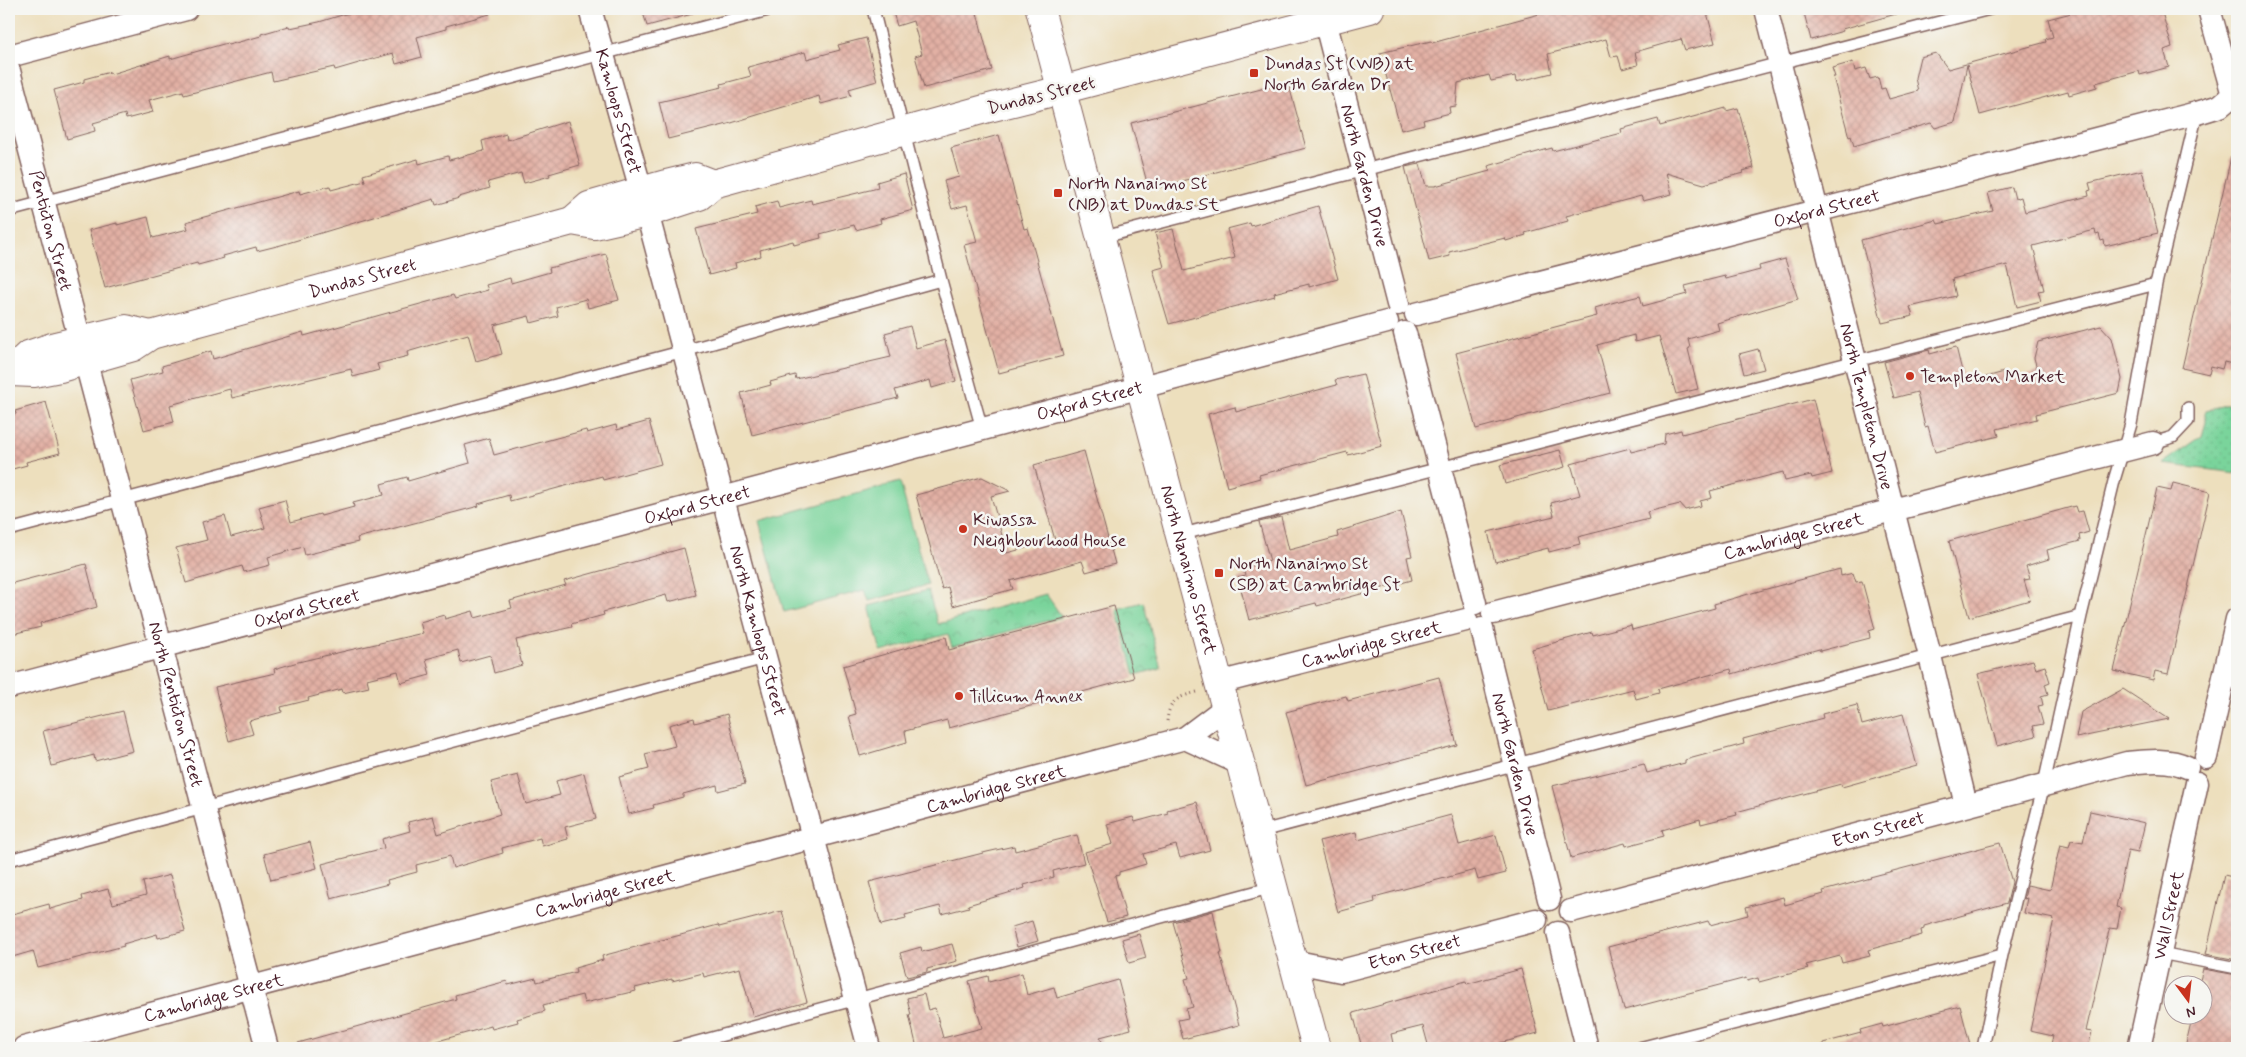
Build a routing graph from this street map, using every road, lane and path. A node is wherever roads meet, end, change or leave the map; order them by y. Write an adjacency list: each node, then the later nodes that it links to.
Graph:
1 (186, 9): 12 (street)
2 (590, 9): 11 (street, Kamloops Street)
3 (772, 9): 11 (lane)
4 (873, 9): 17 (lane)
5 (1040, 9): 15 (main road, North Nanaimo Street)
6 (1370, 9): 10 (main road, Dundas Street)
7 (1766, 9): 13 (street, North Templeton Drive)
8 (1990, 9): 13 (lane)
9 (2209, 9): 16 (street, Oxford Street)
10 (1324, 14): 15 (main road, Dundas Street); 18 (street, North Garden Drive)
11 (602, 53): 19 (street, Kamloops Street); 20 (lane)
12 (9, 56)
13 (1780, 63): 18 (lane); 22 (street, North Templeton Drive)
14 (9, 71): 20 (street, Penticton Street)
15 (1061, 90): 17 (main road, Dundas Street); 23 (main road, North Nanaimo Street)
16 (2197, 113): 22 (street, Oxford Street); 25 (lane)
17 (905, 131): 19 (main road, Dundas Street); 24 (lane)
18 (1362, 170): 23 (lane); 26 (street, North Garden Drive)
19 (644, 201): 27 (main road, Dundas Street); 28 (street, North Kamloops Street)
20 (43, 202): 21 (lane); 27 (street, Penticton Street)
21 (9, 211)
22 (1818, 211): 26 (street, Oxford Street); 29 (street, North Templeton Drive)
23 (1100, 238): 31 (main road, North Nanaimo Street)
24 (941, 280): 28 (lane); 33 (lane)
25 (2156, 284): 29 (lane); 35 (lane)
26 (1401, 318): 31 (street, Oxford Street); 36 (street, North Garden Drive)
27 (82, 351): 30 (main road, Dundas Street); 38 (street, North Penticton Street)
28 (684, 351): 37 (street, North Kamloops Street); 38 (lane)
29 (1855, 361): 36 (lane); 39 (street, North Templeton Drive)
30 (10, 372)
31 (1140, 387): 33 (street, Oxford Street); 41 (main road, North Nanaimo Street)
32 (2188, 408): 34 (lane)
33 (982, 428): 37 (street, Oxford Street)
34 (2153, 443): 35 (street, Cambridge Street)
35 (2123, 450): 39 (street, Cambridge Street); 43 (lane)
36 (1439, 468): 41 (lane); 42 (street, North Garden Drive)
37 (723, 498): 45 (street, Oxford Street); 47 (street, North Kamloops Street)
38 (122, 499): 40 (lane); 45 (street, North Penticton Street)
39 (1892, 508): 42 (street, Cambridge Street); 46 (street, North Templeton Drive)
40 (9, 530)
41 (1179, 535): 49 (main road, North Nanaimo Street)
42 (1479, 616): 49 (street, Cambridge Street); 53 (street, North Garden Drive)
43 (2081, 616): 46 (lane); 55 (lane)
44 (2237, 619): 54 (street, Wall Street)
45 (162, 646): 48 (street, Oxford Street); 57 (street, North Penticton Street)
46 (1930, 656): 53 (lane); 56 (street, North Templeton Drive)
47 (765, 658): 57 (lane); 59 (street, North Kamloops Street)
48 (9, 687)
49 (1209, 687): 50 (main road, North Nanaimo Street); 51 (path)
50 (1225, 708): 51 (street, Cambridge Street); 52 (main road, North Nanaimo Street)
51 (1176, 732): 52 (street); 59 (street, Cambridge Street)
52 (1240, 763): 58 (main road, North Nanaimo Street)
53 (1516, 764): 58 (lane); 62 (street, North Garden Drive)
54 (2197, 769): 55 (street, Eton Street); 66 (street, Wall Street)
55 (2044, 784): 56 (street, Eton Street); 67 (lane)
56 (1966, 805): 63 (street, Eton Street)
57 (203, 809): 60 (lane); 70 (street, North Penticton Street)
58 (1258, 832): 61 (main road, North Nanaimo Street)
59 (812, 838): 70 (street, Cambridge Street); 71 (street, North Kamloops Street)
60 (9, 860)
61 (1273, 888): 68 (main road, North Nanaimo Street); 71 (lane)
62 (1549, 899): 63 (street); 64 (street)
63 (1570, 911): 65 (street)
64 (1536, 920): 65 (street); 68 (street, Eton Street)
65 (1558, 933): 77 (street)
66 (2160, 953): 69 (lane); 80 (street, Wall Street)
67 (2002, 955): 78 (lane); 79 (lane)
68 (1292, 961): 76 (main road, North Nanaimo Street)
69 (2237, 968)
70 (250, 988): 72 (street, Cambridge Street); 73 (street, North Penticton Street)
71 (857, 1000): 74 (lane); 75 (street, North Kamloops Street)
72 (24, 1048)
73 (267, 1048)
74 (675, 1048)
75 (869, 1048)
76 (1316, 1048)
77 (1587, 1048)
78 (1639, 1048)
79 (1983, 1048)
80 (2139, 1048)

